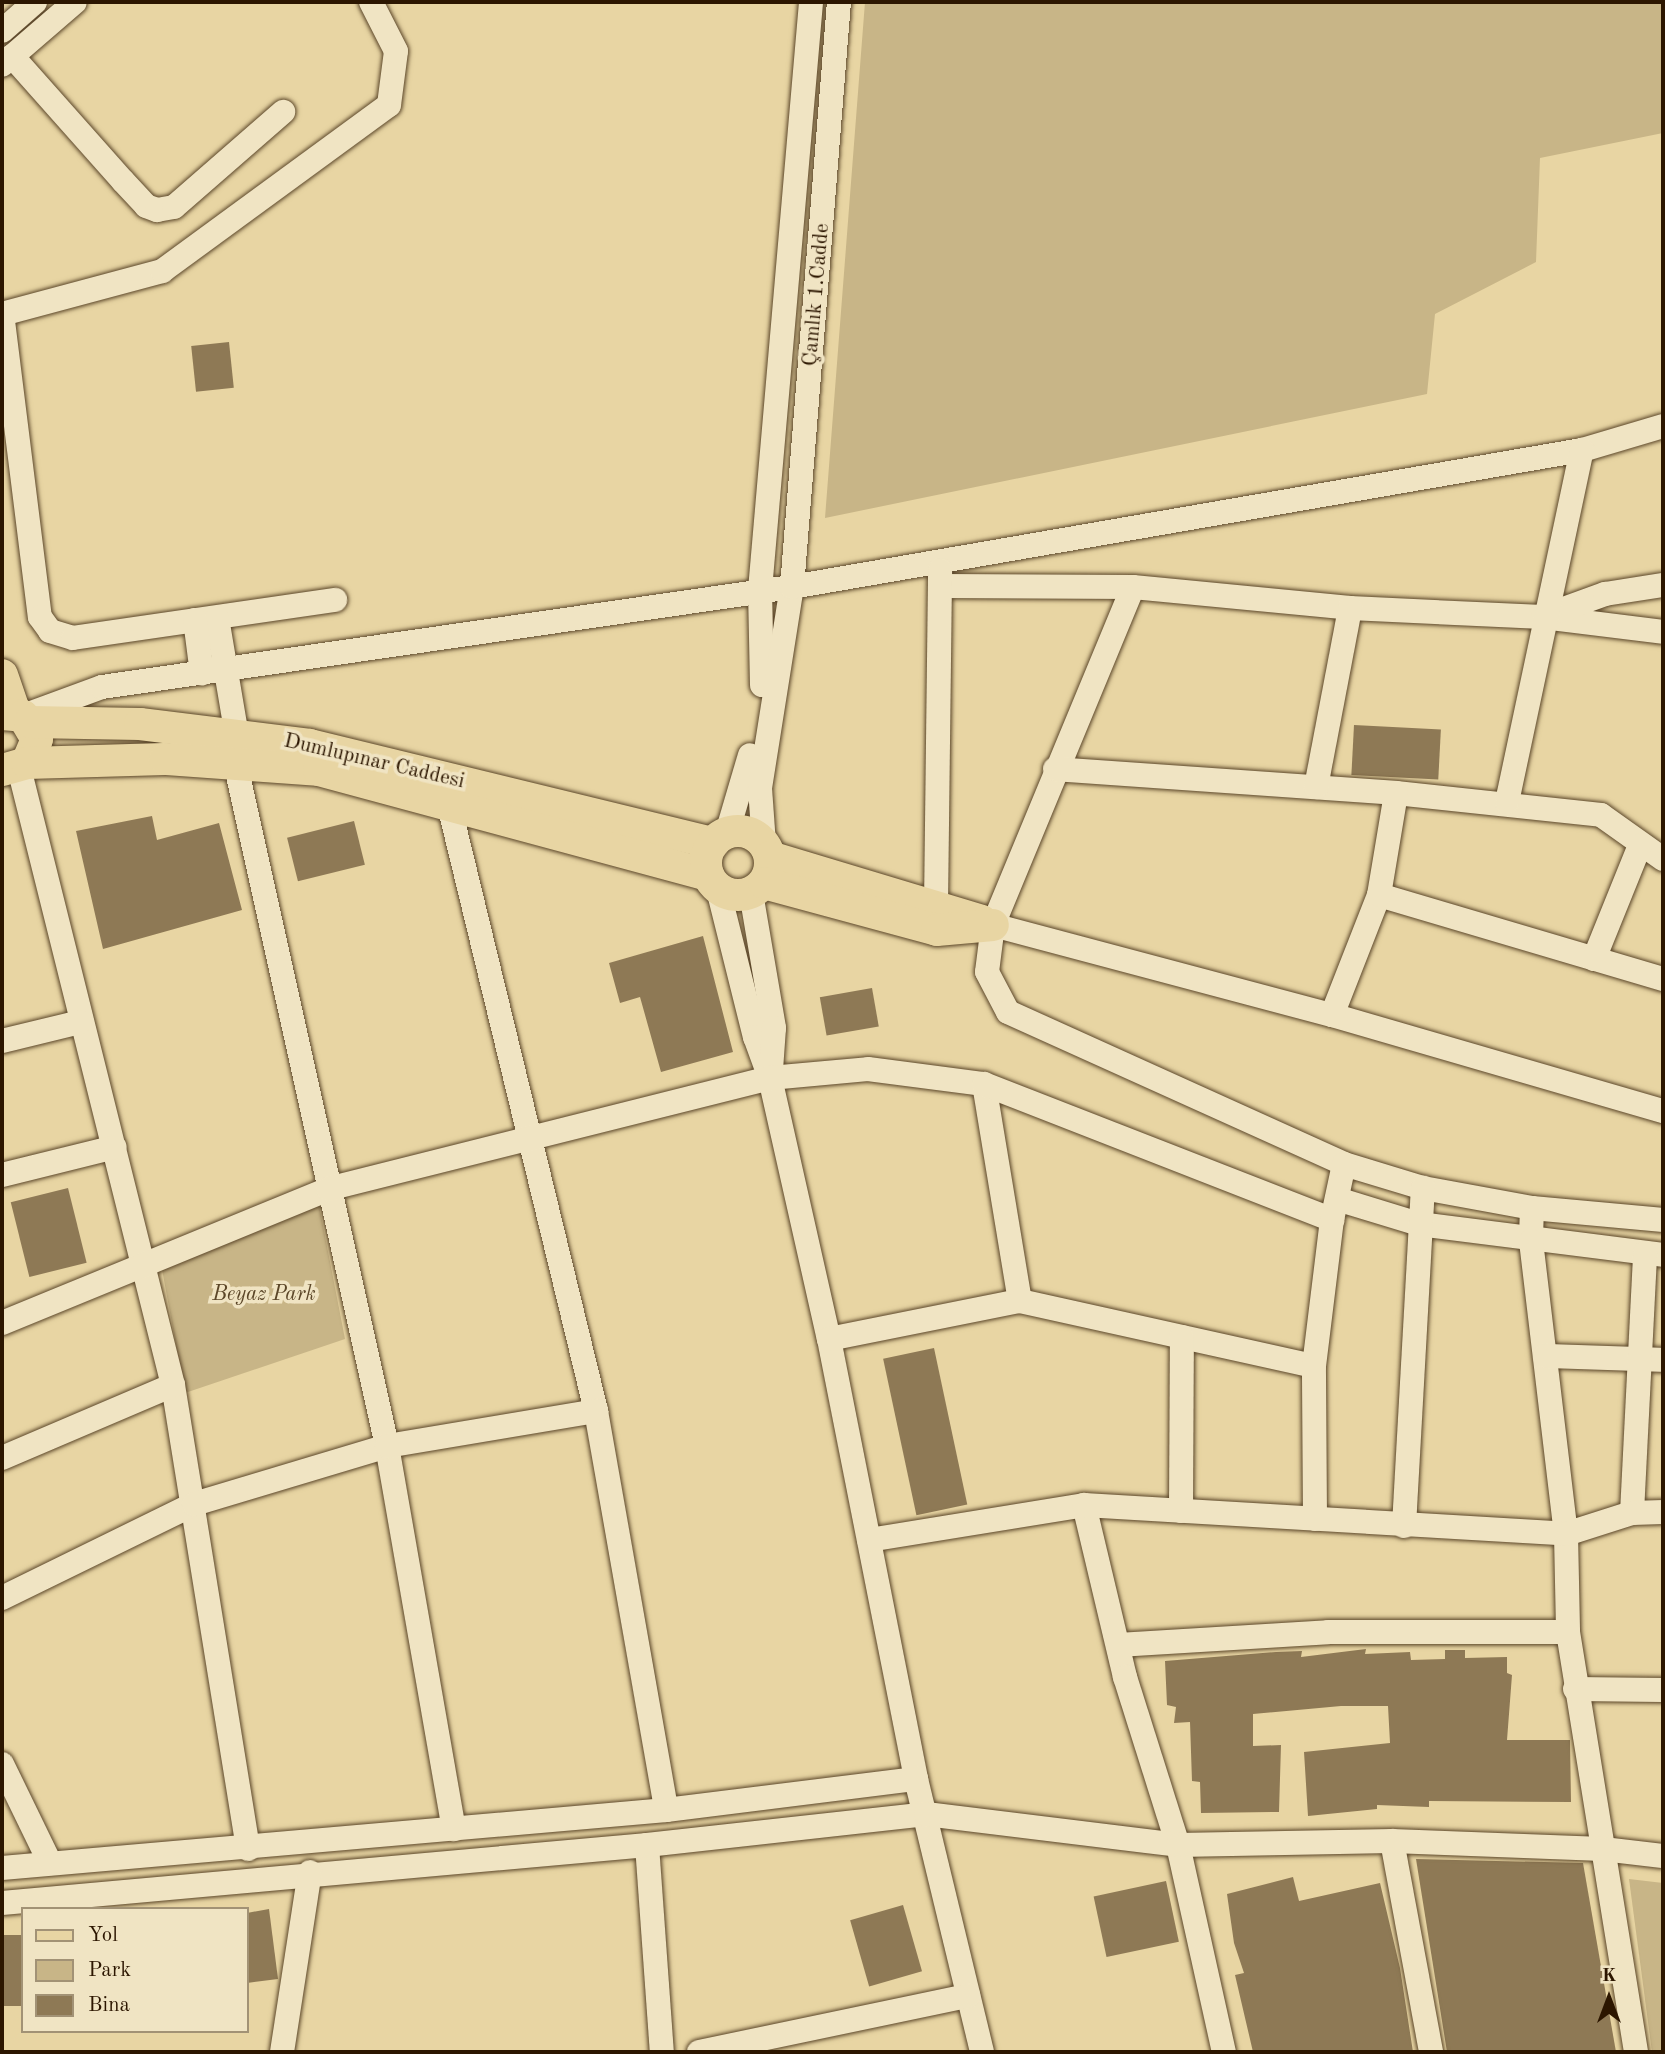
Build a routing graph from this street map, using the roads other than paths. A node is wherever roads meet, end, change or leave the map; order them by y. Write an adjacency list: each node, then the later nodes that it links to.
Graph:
1 (35, 2): 6 (street)
2 (75, 2): 7 (street)
3 (371, 2): 9 (street)
4 (811, 2): 17 (street)
5 (839, 2): 15 (street, Çamlık 1.Cadde)
6 (2, 32)
7 (7, 60): 8 (street)
8 (283, 112)
9 (2, 314): 21 (street)
10 (1663, 426): 11 (street)
11 (1582, 450): 12 (street); 20 (street)
12 (939, 559): 14 (street); 15 (street)
13 (1663, 584): 20 (street)
14 (941, 586): 16 (street); 39 (street)
15 (792, 587): 17 (street); 36 (street, Çamlık 1.Cadde)
16 (1133, 587): 19 (street); 28 (street)
17 (760, 590): 23 (street); 33 (street)
18 (335, 600): 21 (street)
19 (1350, 608): 20 (street); 29 (street)
20 (1543, 617): 22 (street); 31 (street)
21 (206, 619): 23 (street)
22 (1663, 632)
23 (214, 673): 25 (street); 26 (street)
24 (2, 675): 25 (main road)
25 (17, 716): 26 (main road, Dumlupınar Caddesi); 27 (main road)
26 (236, 749): 27 (main road, Dumlupınar Caddesi); 32 (main road, Dumlupınar Caddesi); 33 (main road, Dumlupınar Caddesi); 54 (street)
27 (16, 767): 44 (street)
28 (1055, 769): 29 (street); 40 (street)
29 (1316, 787): 30 (street)
30 (1396, 793): 31 (street); 38 (street)
31 (1507, 802): 34 (street)
32 (449, 805): 37 (main road, Dumlupınar Caddesi); 49 (street)
33 (720, 838): 36 (main road); 37 (main road)
34 (1640, 845): 35 (street); 41 (street)
35 (1663, 859)
36 (762, 869): 37 (main road); 39 (main road); 40 (main road); 46 (street, Çamlık 1.Cadde)
37 (713, 882): 46 (street)
38 (1379, 895): 41 (street); 43 (street)
39 (936, 905): 40 (main road)
40 (993, 925): 43 (street); 51 (street)
41 (1594, 959): 42 (street)
42 (1663, 979)
43 (1332, 1015): 48 (street)
44 (80, 1022): 45 (street); 50 (street)
45 (2, 1041)
46 (770, 1078): 47 (street); 49 (street); 65 (street)
47 (984, 1084): 56 (street); 62 (street)
48 (1663, 1111)
49 (528, 1138): 54 (street); 70 (street)
50 (115, 1147): 52 (street); 61 (street)
51 (1344, 1164): 53 (street); 56 (street)
52 (2, 1175)
53 (1423, 1188): 55 (street); 58 (street)
54 (328, 1189): 61 (street); 71 (street)
55 (1532, 1208): 57 (street); 59 (street)
56 (1334, 1210): 58 (street); 68 (street)
57 (1663, 1220)
58 (1419, 1224): 59 (street); 79 (street)
59 (1531, 1241): 60 (street); 66 (street)
60 (1654, 1254): 67 (street)
61 (144, 1263): 63 (street); 69 (street)
62 (1020, 1300): 64 (street); 65 (street)
63 (2, 1323)
64 (1182, 1337): 68 (street); 75 (street)
65 (830, 1339): 81 (street)
66 (1545, 1356): 67 (street); 80 (street)
67 (1651, 1360): 77 (street)
68 (1314, 1366): 78 (street)
69 (173, 1385): 72 (street); 73 (street)
70 (596, 1411): 71 (street); 89 (street)
71 (387, 1446): 73 (street); 91 (street)
72 (2, 1458)
73 (194, 1504): 82 (street); 95 (street)
74 (1084, 1505): 75 (street); 81 (street); 84 (street)
75 (1181, 1511): 78 (street)
76 (1663, 1512): 77 (street)
77 (1632, 1513): 80 (street)
78 (1315, 1519): 79 (street)
79 (1404, 1525): 80 (street)
80 (1566, 1534): 83 (street)
81 (869, 1540): 88 (street)
82 (2, 1598)
83 (1568, 1632): 84 (street); 85 (street)
84 (1118, 1645): 94 (street)
85 (1575, 1689): 86 (street); 96 (street)
86 (1663, 1690)
87 (2, 1764): 98 (street)
88 (916, 1779): 89 (street); 90 (street)
89 (666, 1810): 91 (street)
90 (926, 1814): 93 (street); 94 (street); 102 (street)
91 (454, 1829): 95 (street)
92 (1392, 1841): 94 (street); 96 (street); 108 (street)
93 (647, 1845): 100 (street); 104 (street)
94 (1178, 1845): 107 (street)
95 (248, 1849): 98 (street)
96 (1603, 1849): 97 (street); 109 (street)
97 (1663, 1856)
98 (50, 1863): 99 (street)
99 (2, 1868)
100 (310, 1872): 101 (street); 103 (street)
101 (2, 1903)
102 (968, 1996): 105 (street); 106 (street)
103 (282, 2052)
104 (662, 2052)
105 (706, 2052)
106 (982, 2052)
107 (1224, 2052)
108 (1431, 2052)
109 (1636, 2052)

